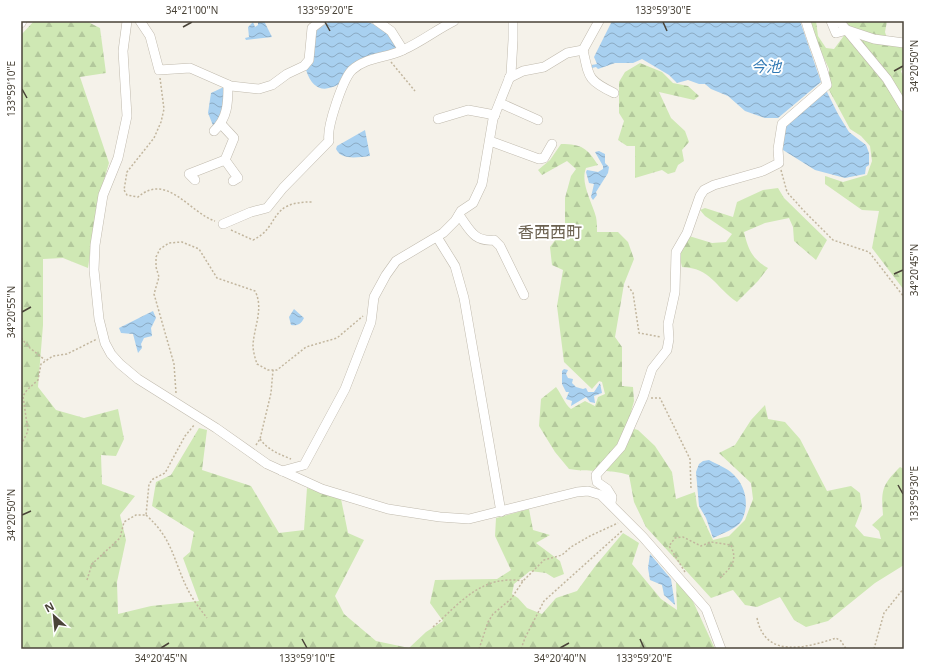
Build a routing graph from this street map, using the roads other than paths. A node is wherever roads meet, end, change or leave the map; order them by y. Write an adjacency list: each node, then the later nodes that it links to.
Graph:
1 (127, 21): 34 (street)
2 (140, 21): 16 (street)
3 (321, 21): 16 (street)
4 (377, 21): 13 (street)
5 (454, 21): 13 (street)
6 (513, 21): 15 (street)
7 (598, 21): 14 (street)
8 (806, 21): 35 (street)
9 (831, 21): 11 (street)
10 (839, 21): 11 (street)
11 (847, 30): 12 (street); 19 (street)
12 (904, 43)
13 (403, 50): 31 (street)
14 (583, 50): 15 (street); 17 (street)
15 (509, 78): 18 (street)
16 (228, 85): 23 (street)
17 (614, 93)
18 (500, 103): 20 (street); 22 (street)
19 (904, 107)
20 (495, 115): 21 (street); 25 (street)
21 (438, 119)
22 (538, 120)
23 (222, 124): 24 (street); 27 (street)
24 (214, 131)
25 (490, 141): 26 (street); 30 (street)
26 (552, 144)
27 (225, 160): 28 (street); 29 (street)
28 (195, 180)
29 (233, 181)
30 (459, 215): 32 (street); 33 (street)
31 (223, 224)
32 (437, 236): 34 (street); 36 (street)
33 (524, 295)
34 (282, 471): 36 (street)
35 (611, 503): 36 (street); 37 (street)
36 (501, 512)
37 (721, 649)

